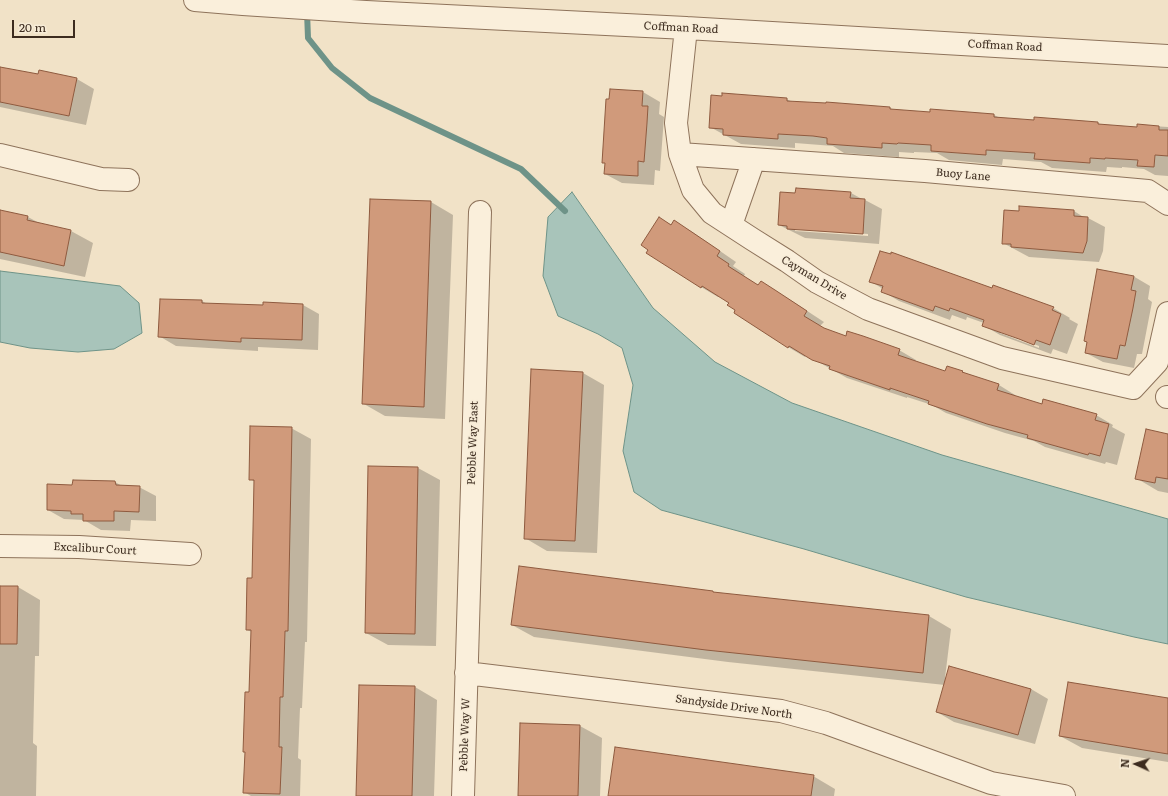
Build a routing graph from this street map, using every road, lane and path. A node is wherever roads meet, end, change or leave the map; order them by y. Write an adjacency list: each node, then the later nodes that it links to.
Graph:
1 (195, 0): 2 (street, Coffman Road)
2 (686, 28): 3 (street, Coffman Road); 4 (street, Cayman Drive)
3 (1168, 56)
4 (680, 154): 6 (street, Buoy Lane); 10 (street, Cayman Drive)
5 (0, 155): 7 (street)
6 (754, 159): 8 (street, Buoy Lane); 10 (street)
7 (128, 180)
8 (1168, 204)
9 (480, 212): 14 (street, Pebble Way East)
10 (731, 225): 11 (street, Cayman Drive)
11 (1168, 313)
12 (0, 546): 13 (street, Excalibur Court)
13 (190, 554)
14 (466, 673): 15 (street, Sandyside Drive North); 16 (street, Pebble Way W)
15 (991, 789): 17 (street, Sandyside Drive North)
16 (463, 796)
17 (1064, 796)

